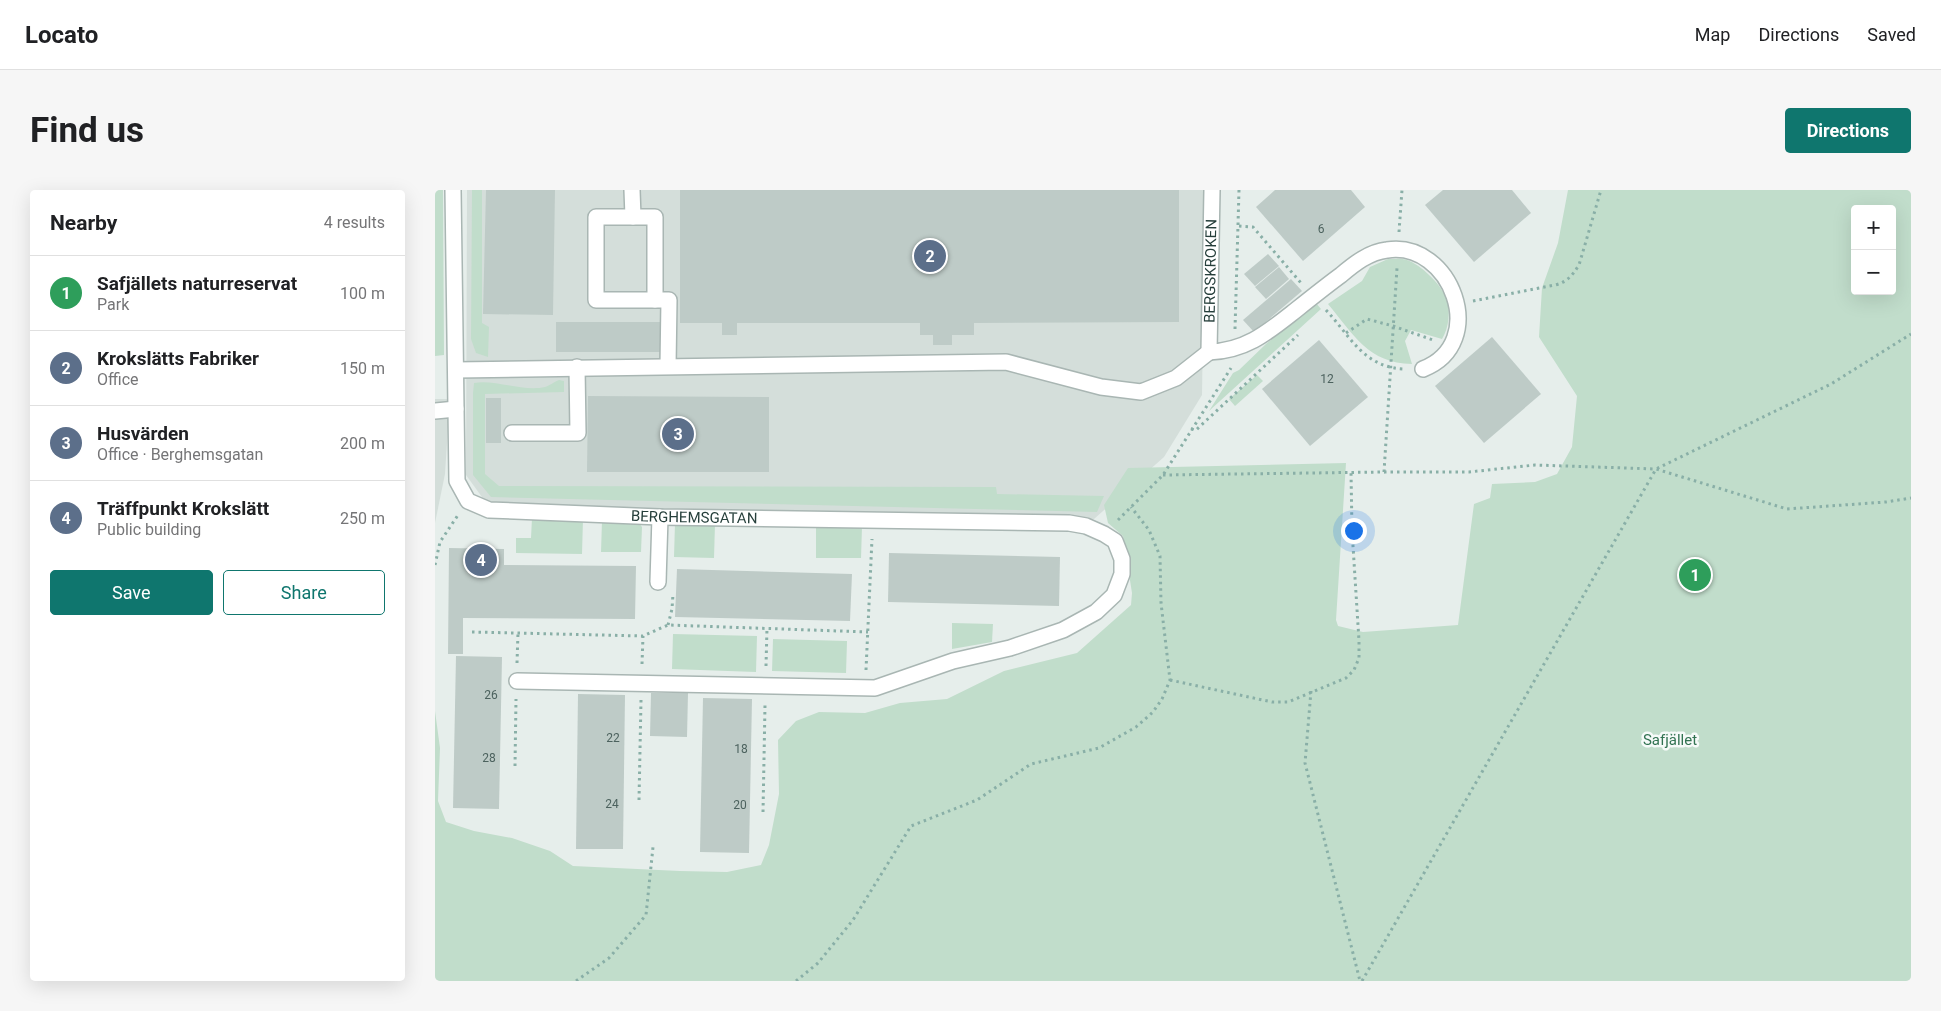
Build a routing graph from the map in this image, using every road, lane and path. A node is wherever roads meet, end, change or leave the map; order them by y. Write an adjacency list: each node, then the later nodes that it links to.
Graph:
1 (453, 190): 28 (street)
2 (632, 190): 7 (street)
3 (1212, 190): 22 (street, BERGSKROKEN)
4 (1239, 190): 8 (path)
5 (1402, 190): 9 (path)
6 (1601, 190): 13 (path)
7 (633, 217): 12 (street); 12 (street)
8 (1238, 226): 10 (path); 21 (path)
9 (1398, 249): 11 (street); 13 (street); 16 (path)
10 (1295, 275)
11 (1314, 296): 14 (path); 21 (street)
12 (655, 300): 23 (street)
13 (1457, 303): 20 (street)
14 (1326, 310): 15 (path); 18 (path)
15 (1319, 316)
16 (1393, 326): 18 (path); 20 (path); 25 (path)
17 (1305, 329): 31 (path)
18 (1346, 333): 25 (path)
19 (1911, 334): 33 (path)
20 (1451, 346): 27 (street)
21 (1234, 349): 22 (street); 31 (path)
22 (1209, 352): 23 (street)
23 (668, 366): 24 (street)
24 (577, 367): 28 (street); 32 (street)
25 (1391, 367): 26 (path); 35 (path)
26 (1397, 369)
27 (1423, 369)
28 (456, 370): 29 (street)
29 (456, 409): 30 (street); 38 (street)
30 (435, 411)
31 (1191, 429): 36 (path)
32 (512, 433)
33 (1656, 469): 35 (path); 37 (path); 60 (path)
34 (1351, 472): 35 (path); 36 (path); 54 (path)
35 (1385, 472)
36 (1163, 475): 49 (path)
37 (1911, 498)
38 (468, 501): 39 (street, BERGHEMSGATAN); 41 (path)
39 (660, 517): 40 (street, BERGHEMSGATAN); 42 (street)
40 (872, 521): 47 (path); 53 (street, BERGHEMSGATAN)
41 (435, 566)
42 (658, 582)
43 (672, 609): 44 (path)
44 (669, 625): 45 (path); 48 (path)
45 (767, 628): 47 (path); 52 (path)
46 (472, 632): 48 (path)
47 (868, 632): 53 (path)
48 (643, 636): 51 (path)
49 (1170, 680): 54 (path); 59 (path)
50 (517, 681): 51 (street, BERGHEMSGATAN)
51 (642, 683): 52 (street, BERGHEMSGATAN); 55 (path)
52 (766, 686): 53 (street, BERGHEMSGATAN); 56 (path)
53 (865, 688)
54 (1311, 691): 60 (path)
55 (639, 800)
56 (763, 812)
57 (653, 847): 58 (path)
58 (576, 981)
59 (796, 981)
60 (1361, 981)

